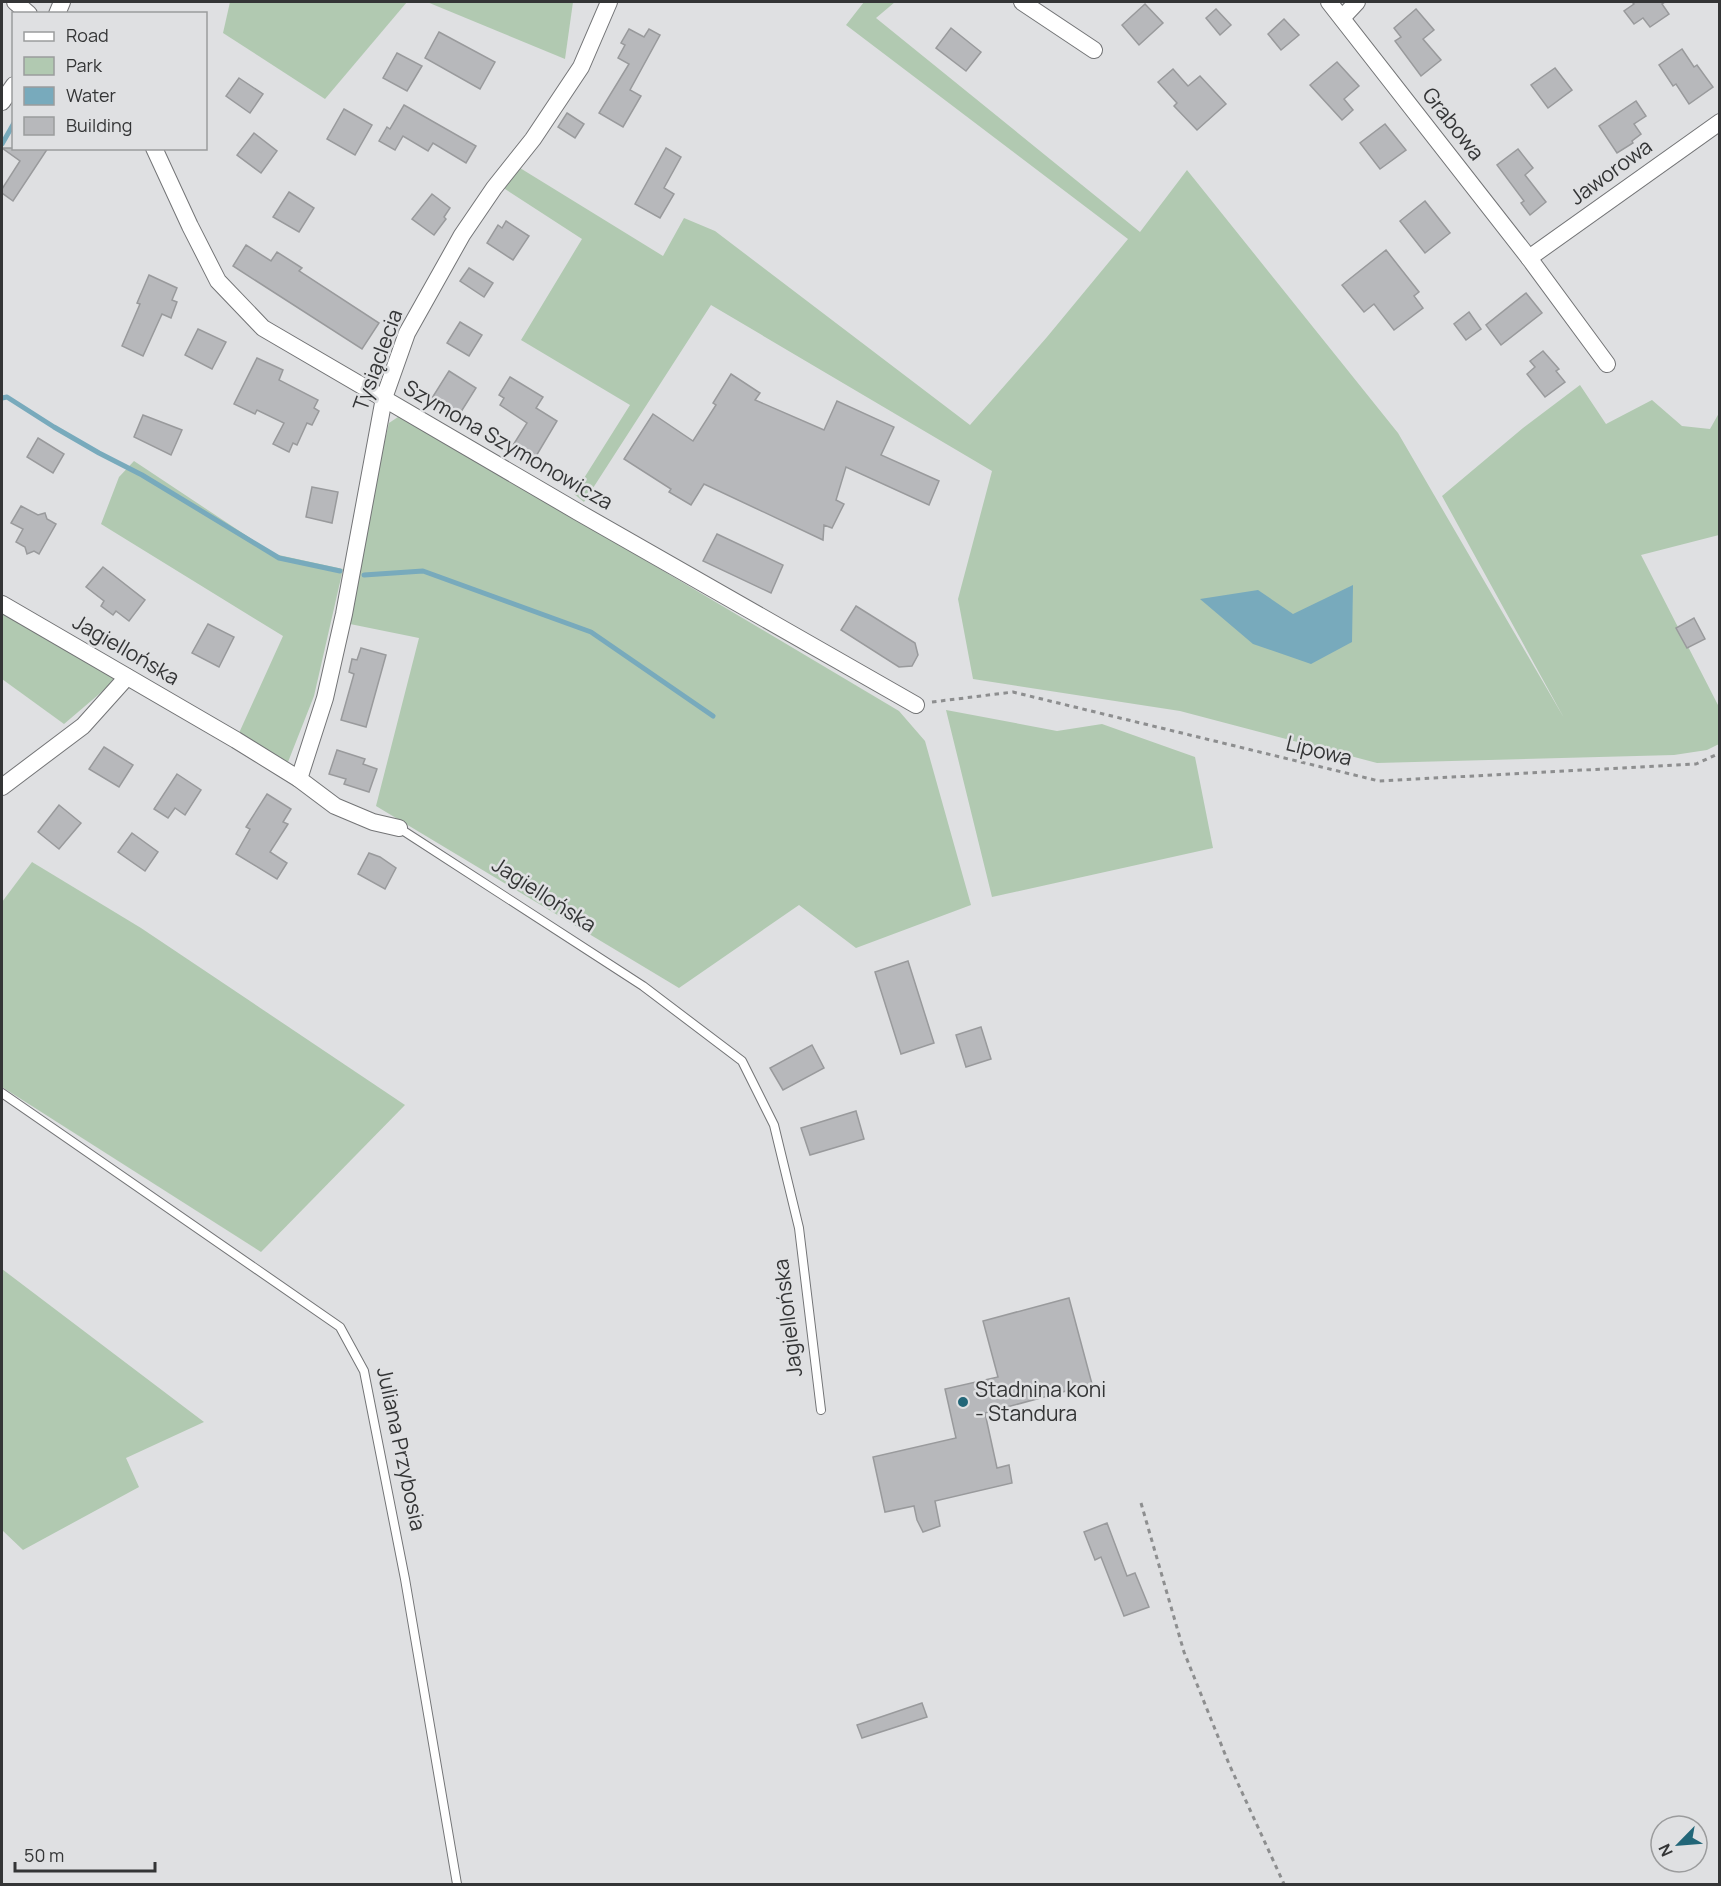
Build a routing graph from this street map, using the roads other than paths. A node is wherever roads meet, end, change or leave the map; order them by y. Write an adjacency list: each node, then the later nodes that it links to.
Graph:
1 (15, 2): 6 (street)
2 (609, 2): 15 (street, Tysiąclecia)
3 (1022, 2): 8 (street)
4 (1329, 2): 7 (street, Grabowa)
5 (1357, 2): 7 (street)
6 (27, 12)
7 (1342, 18): 13 (street, Grabowa)
8 (1094, 50)
9 (12, 88): 10 (street)
10 (2, 102)
11 (1719, 122): 13 (street, Jaworowa)
12 (155, 150): 15 (street, Szymona Szymonowicza)
13 (1529, 258): 14 (street, Grabowa)
14 (1607, 364)
15 (384, 398): 18 (street, Szymona Szymonowicza); 19 (street, Tysiąclecia)
16 (2, 604): 17 (street, Jagiellońska)
17 (127, 677): 19 (street, Jagiellońska); 20 (street)
18 (916, 705)
19 (299, 779): 21 (street, Jagiellońska)
20 (2, 787)
21 (399, 828): 23 (lane, Jagiellońska)
22 (2, 1093): 24 (lane, Juliana Przybosia)
23 (821, 1410)
24 (457, 1884)

